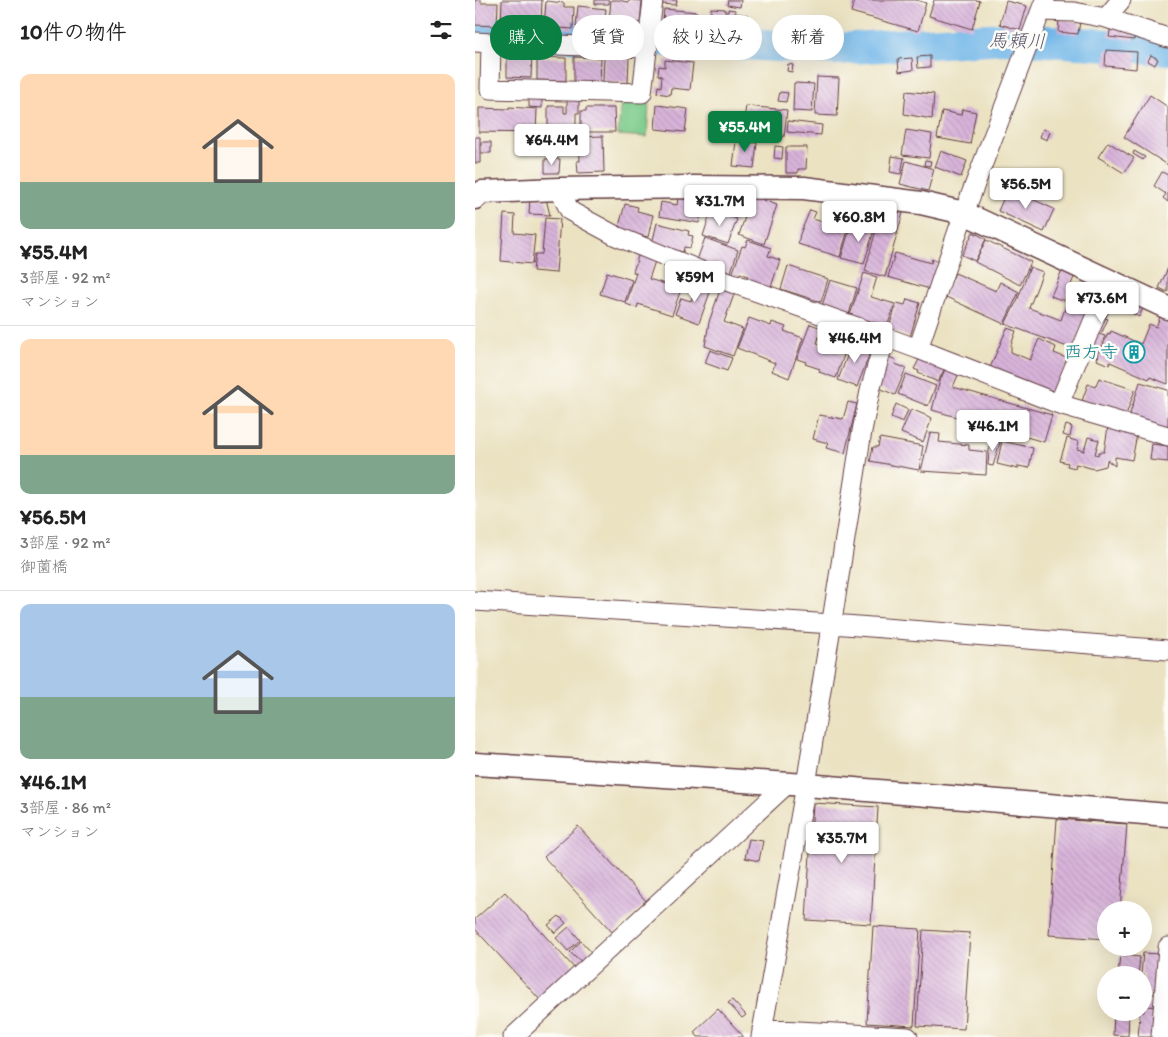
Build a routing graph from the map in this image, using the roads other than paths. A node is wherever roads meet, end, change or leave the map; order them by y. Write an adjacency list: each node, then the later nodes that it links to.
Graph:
1 (653, 0): 7 (street)
2 (1121, 0): 4 (street)
3 (1040, 13): 4 (street); 10 (street)
4 (1106, 18): 5 (street)
5 (1168, 38)
6 (483, 42): 7 (street); 7 (street)
7 (647, 48)
8 (559, 188): 9 (street); 10 (street); 13 (street)
9 (475, 198)
10 (964, 213): 11 (street); 14 (street)
11 (1110, 281): 12 (street); 15 (street)
12 (1168, 308)
13 (885, 337): 14 (street); 18 (street)
14 (918, 348): 15 (street)
15 (1059, 404): 16 (street)
16 (1168, 436)
17 (475, 601): 18 (street)
18 (831, 624): 19 (street); 21 (street)
19 (1168, 650)
20 (476, 765): 21 (street)
21 (797, 785): 22 (street); 24 (street); 25 (street)
22 (1168, 815)
23 (1168, 947): 27 (street)
24 (762, 1033): 26 (street)
25 (513, 1037)
26 (908, 1037)
27 (1161, 1037)

